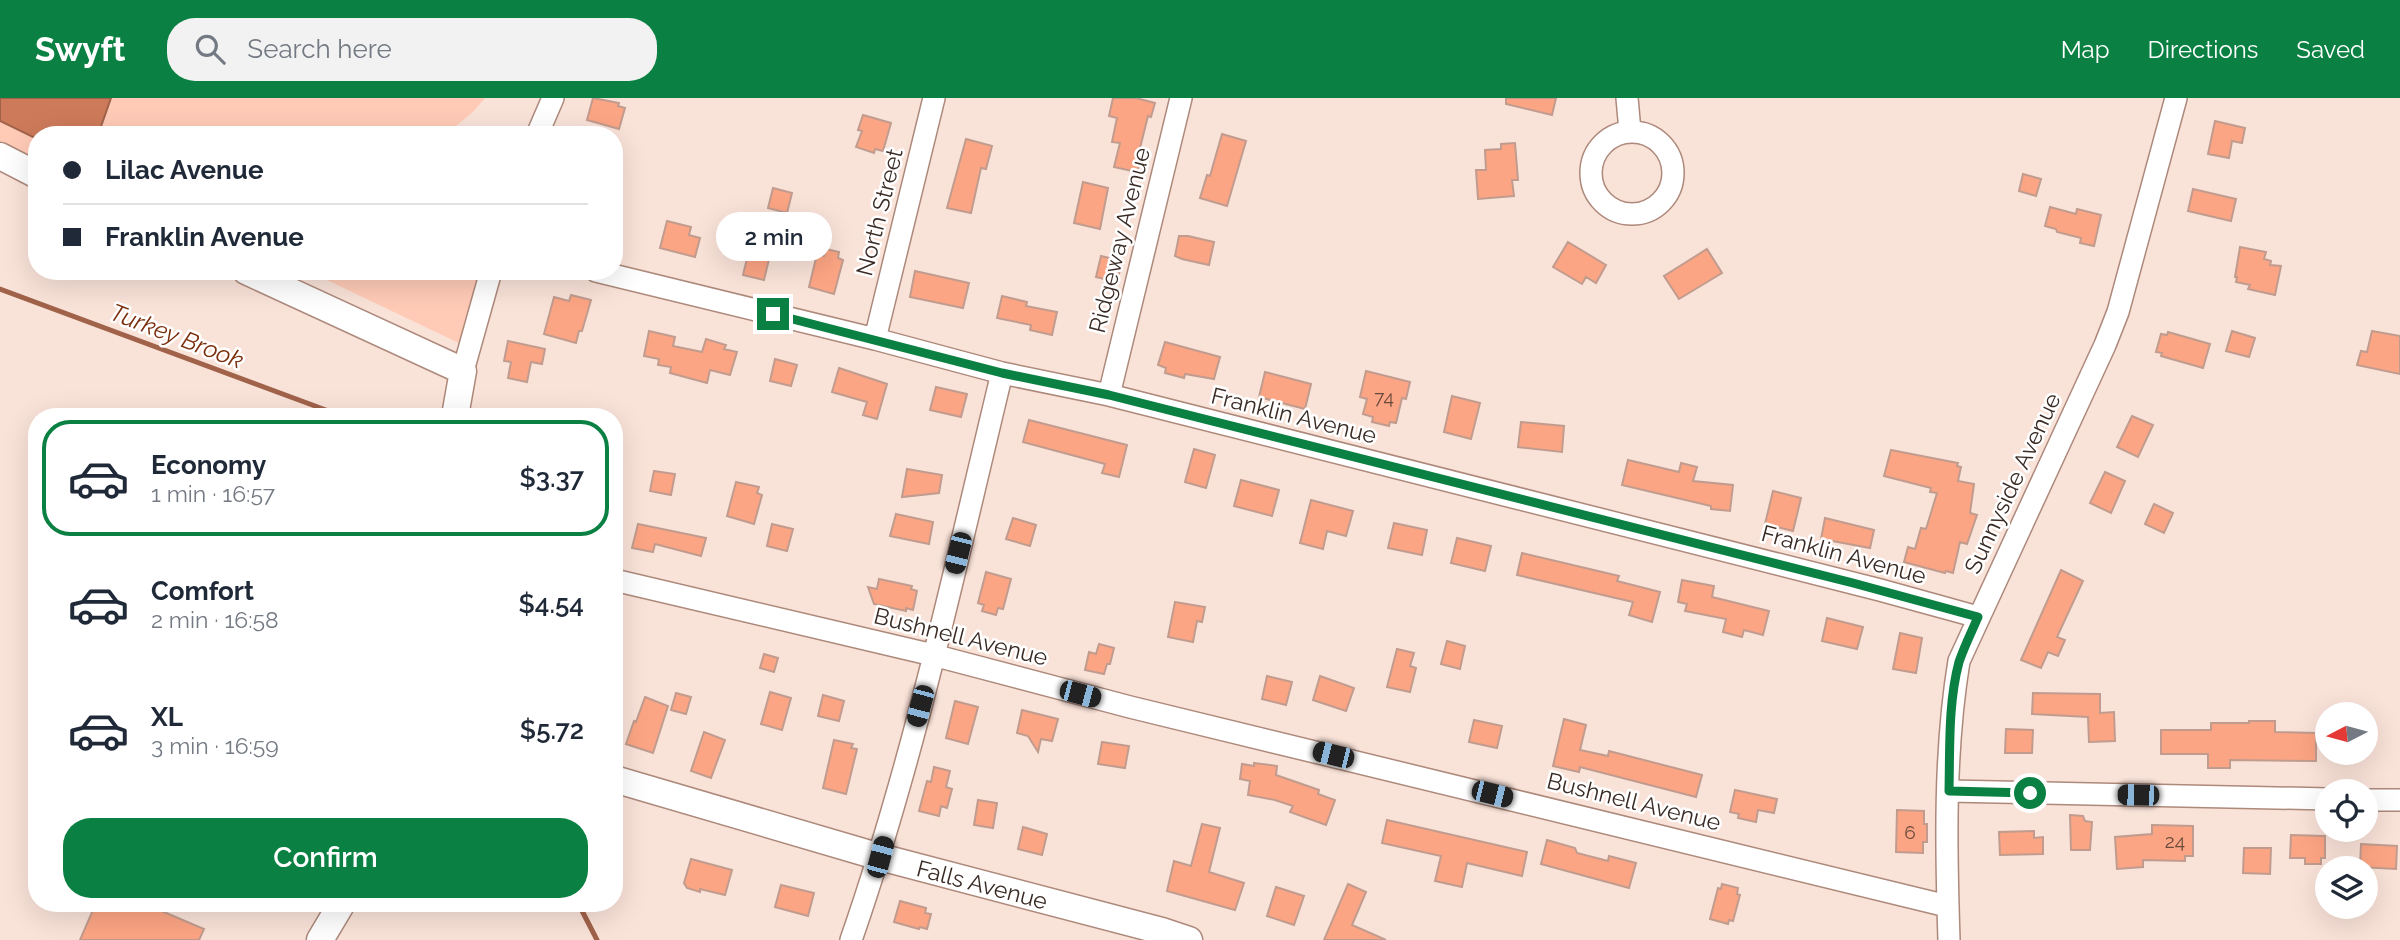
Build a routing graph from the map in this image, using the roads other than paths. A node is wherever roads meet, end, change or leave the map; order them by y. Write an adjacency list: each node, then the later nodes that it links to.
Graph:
1 (553, 98): 6 (street)
2 (934, 98): 13 (street, North Street)
3 (1181, 98): 16 (street, Ridgeway Avenue)
4 (1627, 98): 7 (street)
5 (2176, 98): 19 (street, Sunnyside Avenue)
6 (541, 126)
7 (1630, 131)
8 (0, 156): 9 (main road)
9 (28, 170)
10 (623, 278): 13 (street, Franklin Avenue)
11 (266, 280): 14 (main road)
12 (488, 280): 14 (street)
13 (875, 339): 15 (street, Franklin Avenue)
14 (463, 371): 17 (main road)
15 (1002, 373): 16 (street, Franklin Avenue); 20 (street)
16 (1109, 395): 19 (street, Franklin Avenue)
17 (456, 408)
18 (623, 582): 20 (street, Bushnell Avenue)
19 (1978, 617): 22 (street, Sunnyside Avenue)
20 (933, 655): 26 (street); 27 (street, Bushnell Avenue)
21 (623, 782): 26 (main road, Falls Avenue)
22 (1949, 791): 23 (street); 27 (street, Sunnyside Avenue)
23 (2315, 799)
24 (2378, 800): 25 (street)
25 (2400, 800)
26 (880, 857): 29 (main road, Falls Avenue); 31 (street)
27 (1947, 905): 33 (street, Sunnyside Avenue)
28 (337, 912): 30 (main road)
29 (1161, 935): 32 (main road, Falls Avenue)
30 (320, 940)
31 (851, 940)
32 (1189, 940)
33 (1948, 940)

